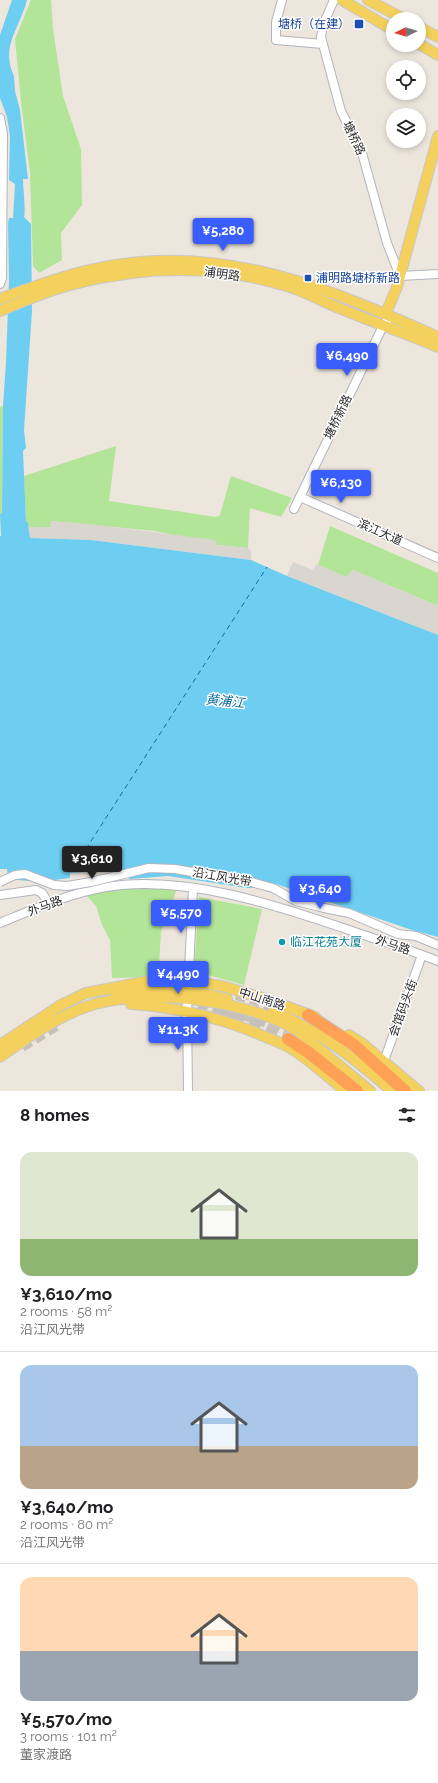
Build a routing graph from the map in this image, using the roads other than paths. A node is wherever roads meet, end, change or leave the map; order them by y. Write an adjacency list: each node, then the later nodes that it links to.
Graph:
1 (282, 0): 9 (street)
2 (334, 0): 9 (street, 塘桥路)
3 (342, 0): 6 (main road)
4 (368, 0): 5 (main road)
5 (391, 12)
6 (386, 26)
7 (426, 31): 8 (main road)
8 (438, 37)
9 (323, 44): 16 (street, 塘桥路)
10 (426, 48): 11 (main road)
11 (438, 55)
12 (0, 118): 17 (street)
13 (438, 136): 16 (main road, 塘桥新路)
14 (438, 158): 16 (main road, 塘桥新路)
15 (438, 274): 16 (street)
16 (402, 277): 21 (main road, 塘桥新路)
17 (0, 284)
18 (55, 284): 19 (main road, 浦明路); 20 (main road, 浦明路); 21 (main road, 浦明路); 22 (main road, 浦明路)
19 (0, 299)
20 (0, 311)
21 (388, 314): 22 (street, 塘桥新路); 23 (main road, 浦明路)
22 (383, 326): 24 (main road, 浦明路); 25 (street, 塘桥新路)
23 (438, 337)
24 (438, 347)
25 (300, 497): 26 (street, 塘桥新路); 27 (street, 滨江大道)
26 (294, 509)
27 (438, 558)
28 (0, 882): 33 (street, 沿江风光带, bridge)
29 (193, 888): 31 (street, 外马路); 34 (street, 外马路); 36 (street)
30 (0, 895): 31 (street)
31 (49, 904): 32 (street, 外马路)
32 (0, 923)
33 (438, 945)
34 (422, 955): 35 (street, 外马路); 46 (street, 会馆码头街)
35 (438, 961)
36 (189, 981): 37 (street); 38 (main road, 中山南路); 41 (main road, 中山南路)
37 (188, 995): 38 (main road, 中山南路); 39 (main road, 中山南路); 40 (street); 44 (main road, 中山南路); 47 (main road, 中山南路)
38 (61, 1005): 43 (main road, 中山南路)
39 (83, 1008): 40 (main road, 中山南路); 45 (main road, 中山南路)
40 (187, 1011): 42 (main road, 中山南路); 48 (street)
41 (311, 1019): 46 (highway); 47 (main road, 中山南路)
42 (290, 1040): 44 (main road, 中山南路); 49 (main road, 中山南路); 50 (highway)
43 (0, 1045)
44 (321, 1051): 51 (main road, 中山南路)
45 (0, 1057)
46 (379, 1062): 53 (highway); 54 (main road)
47 (377, 1078): 52 (main road, 中山南路)
48 (188, 1091)
49 (345, 1091)
50 (357, 1091)
51 (370, 1091)
52 (392, 1091)
53 (406, 1091)
54 (419, 1091)

